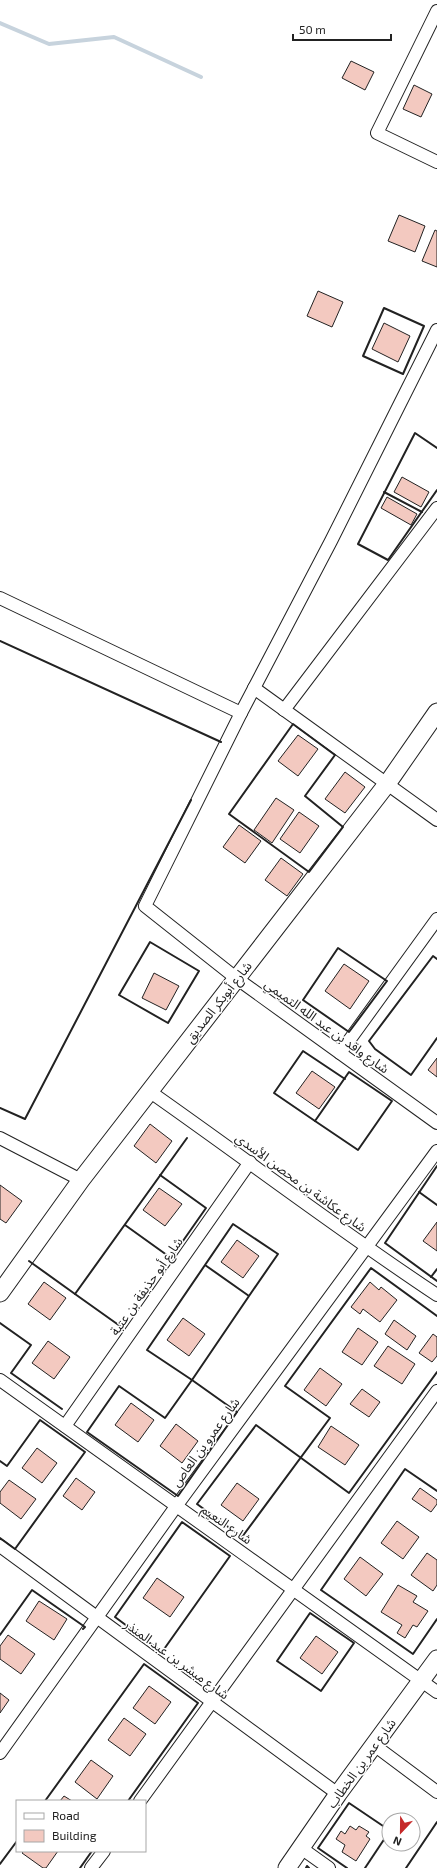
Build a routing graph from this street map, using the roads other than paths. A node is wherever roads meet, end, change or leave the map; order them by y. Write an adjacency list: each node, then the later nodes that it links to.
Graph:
1 (437, 11): 2 (street)
2 (437, 162)
3 (437, 330): 6 (street)
4 (437, 508): 7 (street)
5 (0, 598): 9 (street)
6 (254, 688): 7 (street); 9 (street)
7 (284, 710): 10 (street)
8 (437, 712): 10 (street, شارع أبوبكر الصديق)
9 (240, 713): 13 (street, شارع واقد بن عبد الله التميمي)
10 (387, 784): 11 (street); 13 (street, شارع أبوبكر الصديق)
11 (437, 820)
12 (437, 919): 14 (street)
13 (236, 978): 14 (street, شارع واقد بن عبد الله التميمي); 15 (street, شارع أبوبكر الصديق)
14 (340, 1053): 16 (street, شارع واقد بن عبد الله التميمي)
15 (149, 1091): 19 (street, شارع عكاشة بن محصن الأسدي); 20 (street, شارع أبوبكر الصديق)
16 (437, 1123)
17 (0, 1138): 20 (street)
18 (437, 1151): 21 (street, شارع عمرو بن العاص)
19 (250, 1162): 21 (street, شارع عكاشة بن محصن الأسدي); 26 (street, شارع أبو حذيفة بن عتبة)
20 (81, 1180): 22 (street, شارع أبوبكر الصديق)
21 (365, 1247): 23 (street, شارع عكاشة بن محصن الأسدي); 27 (street, شارع عمرو بن العاص)
22 (0, 1293)
23 (437, 1295)
24 (0, 1380): 26 (street, شارع النعيم)
25 (437, 1391): 29 (street)
26 (65, 1426): 27 (street, شارع النعيم)
27 (177, 1505): 29 (street, شارع النعيم); 30 (street, شارع عمرو بن العاص)
28 (0, 1546): 30 (street, شارع مبشر بن عبد المنذر)
29 (293, 1588): 32 (street, شارع النعيم); 34 (street)
30 (97, 1617): 34 (street, شارع مبشر بن عبد المنذر); 36 (street, شارع عمرو بن العاص)
31 (437, 1660): 32 (street, شارع عمر بن الخطاب)
32 (422, 1681): 33 (street, شارع النعيم); 35 (street, شارع عمر بن الخطاب)
33 (437, 1692)
34 (212, 1701): 38 (street, شارع مبشر بن عبد المنذر); 39 (street)
35 (374, 1745): 37 (street); 38 (street, شارع عمر بن الخطاب)
36 (0, 1753)
37 (437, 1792)
38 (338, 1794): 40 (street, شارع عمر بن الخطاب)
39 (141, 1800)
40 (301, 1848): 43 (street, شارع عمر بن الخطاب); 44 (street)
41 (103, 1852): 42 (street)
42 (91, 1868)
43 (287, 1868)
44 (328, 1868)

